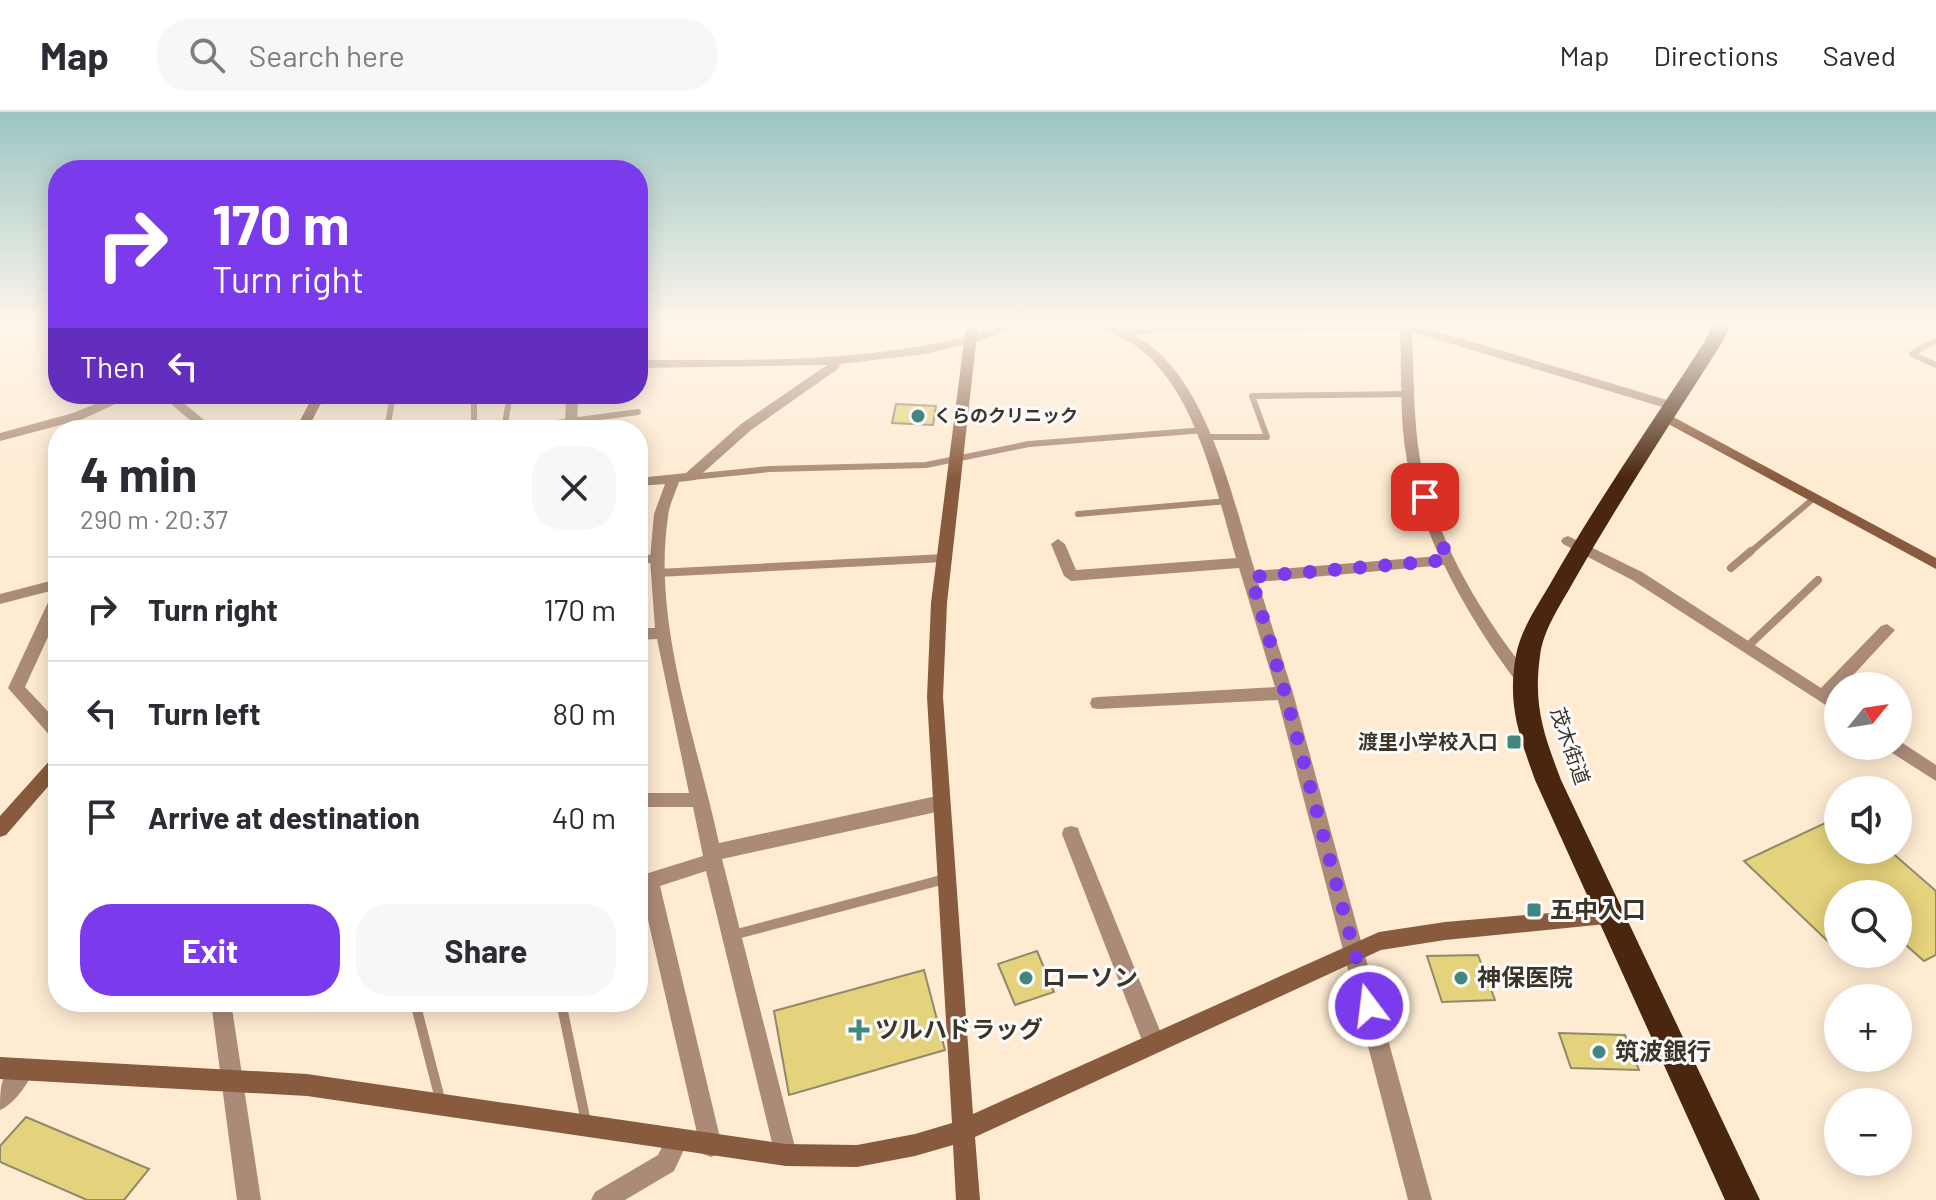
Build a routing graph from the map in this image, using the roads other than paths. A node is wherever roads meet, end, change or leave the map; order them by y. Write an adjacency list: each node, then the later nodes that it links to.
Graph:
1 (819, 376): 19 (street)
2 (965, 376): 18 (street)
3 (1172, 376): 16 (street)
4 (1409, 376): 7 (street)
5 (1558, 376): 11 (street)
6 (1692, 376): 11 (highway, 茂木街道)
7 (1410, 394): 16 (lane); 27 (street)
8 (107, 404): 12 (street)
9 (178, 404): 13 (street)
10 (638, 412): 14 (lane)
11 (1669, 412): 21 (street); 25 (highway, 茂木街道)
12 (63, 420)
13 (198, 420)
14 (600, 420)
15 (48, 424): 17 (street)
16 (1205, 434): 18 (lane); 22 (street)
17 (0, 437)
18 (954, 460): 19 (lane); 26 (street)
19 (682, 478): 20 (street); 30 (street)
20 (648, 481)
21 (1813, 499): 29 (street); 31 (lane)
22 (1228, 501): 23 (lane); 32 (street)
23 (1078, 514)
24 (1058, 544): 32 (street)
25 (1575, 544): 40 (street); 41 (highway, 茂木街道)
26 (944, 558): 30 (lane); 51 (street)
27 (1448, 560): 32 (street); 41 (street)
28 (648, 563): 30 (lane)
29 (1936, 564)
30 (658, 566): 38 (street)
31 (1731, 568)
32 (1248, 569): 42 (street)
33 (1818, 580): 40 (lane)
34 (48, 587): 35 (street)
35 (0, 599)
36 (48, 619): 45 (street)
37 (1887, 630): 43 (street)
38 (662, 633): 39 (street); 50 (street)
39 (648, 634)
40 (1747, 647): 43 (street)
41 (1524, 680): 56 (highway, 茂木街道)
42 (1285, 693): 44 (street); 58 (street)
43 (1823, 696)
44 (1098, 703)
45 (48, 722)
46 (1912, 758): 48 (street)
47 (48, 774): 52 (street)
48 (1936, 774)
49 (648, 800): 50 (street)
50 (700, 800): 54 (street)
51 (941, 803): 54 (street); 55 (street)
52 (0, 829)
53 (1071, 834): 62 (street)
54 (712, 857): 57 (street); 71 (street)
55 (945, 879): 57 (lane); 69 (street)
56 (1609, 917): 58 (street); 77 (highway, 茂木街道)
57 (731, 936): 72 (street)
58 (1355, 950): 62 (street); 76 (street)
59 (222, 1012): 65 (street)
60 (418, 1012): 67 (lane)
61 (563, 1012): 68 (lane)
62 (1154, 1043): 69 (street)
63 (0, 1068): 64 (street)
64 (23, 1070): 65 (street); 66 (street)
65 (232, 1080): 67 (street); 73 (street)
66 (0, 1099)
67 (441, 1104): 68 (street)
68 (587, 1127): 70 (street)
69 (962, 1131): 72 (street); 75 (street)
70 (678, 1139): 71 (street); 74 (street)
71 (711, 1146): 72 (street)
72 (786, 1155)
73 (249, 1200)
74 (603, 1200)
75 (968, 1200)
76 (1420, 1200)
77 (1743, 1200)

